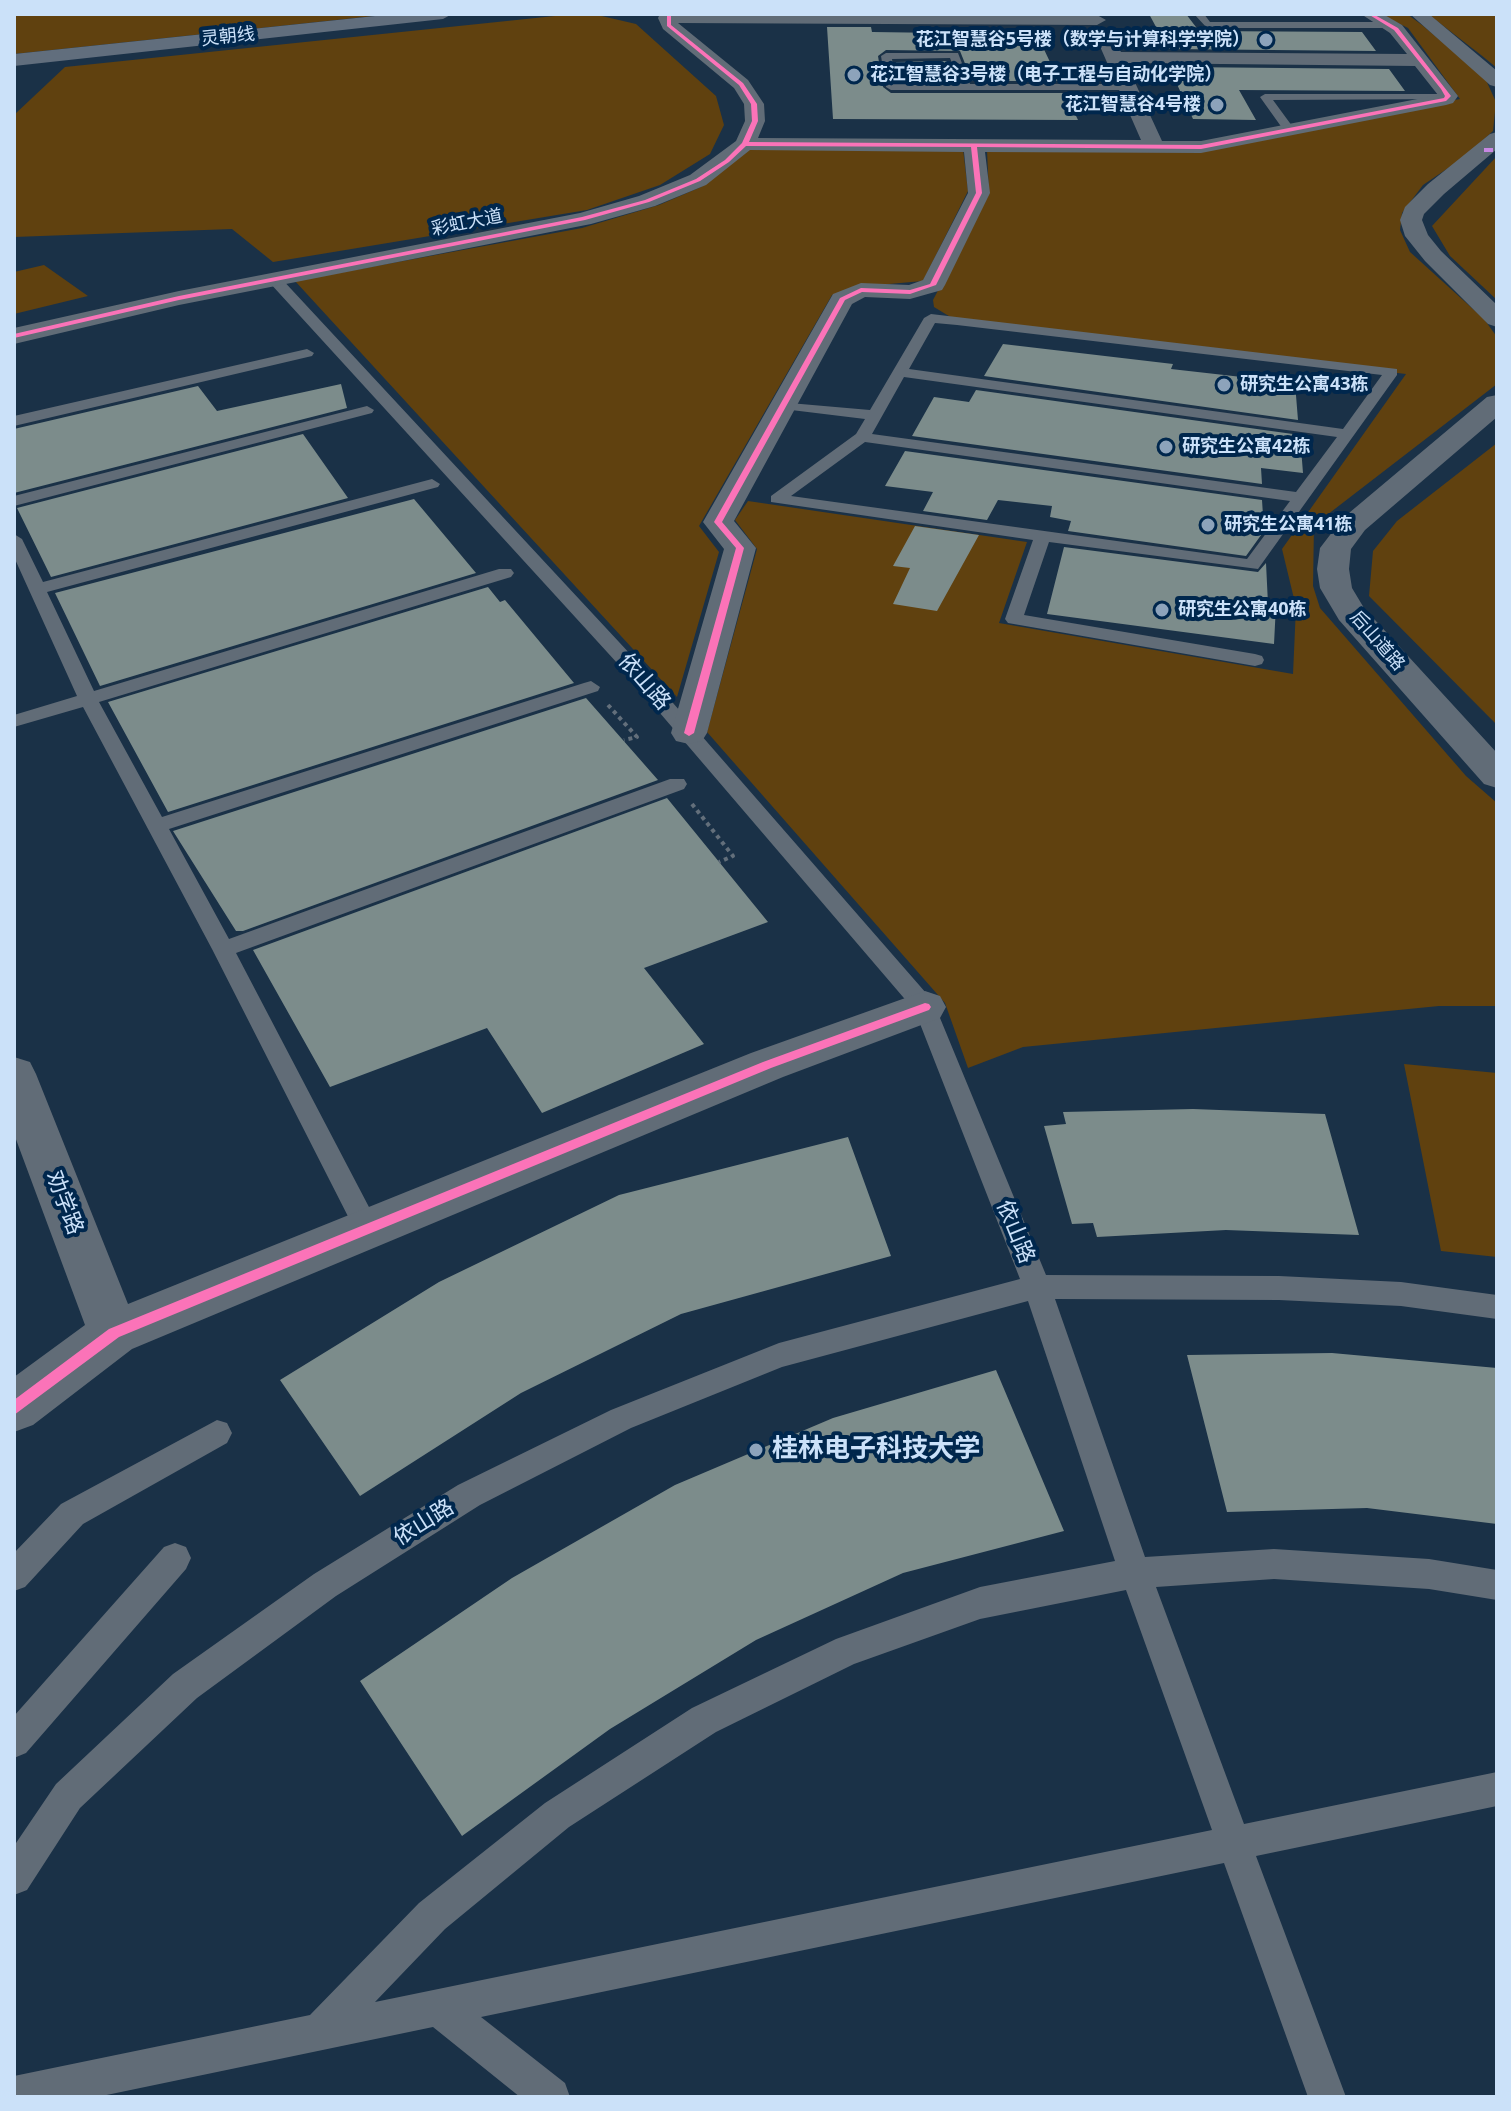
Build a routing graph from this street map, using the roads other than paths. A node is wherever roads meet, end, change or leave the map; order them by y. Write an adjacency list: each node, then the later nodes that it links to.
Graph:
1 (443, 14): 10 (main road, 灵朝线)
2 (1199, 14): 8 (lane)
3 (1370, 14): 8 (street)
4 (1419, 14): 12 (street)
5 (668, 16): 6 (street); 18 (street)
6 (718, 16): 7 (street)
7 (1096, 17): 9 (street)
8 (1389, 25): 11 (street)
9 (1114, 57): 11 (street); 14 (street)
10 (14, 60)
11 (1420, 60): 15 (street)
12 (1497, 81)
13 (966, 87): 13 (lane); 14 (lane)
14 (1128, 87): 20 (street)
15 (1448, 97): 16 (street); 16 (lane)
16 (1289, 130): 20 (street)
17 (1497, 138): 22 (street)
18 (745, 144): 19 (street); 21 (street, 彩虹大道)
19 (974, 145): 20 (street); 27 (street)
20 (1154, 146)
21 (274, 279): 23 (street, 彩虹大道); 44 (lane, 依山路)
22 (1497, 319)
23 (14, 336)
24 (307, 353): 30 (lane)
25 (899, 372): 29 (lane); 31 (lane); 31 (lane)
26 (1497, 403): 45 (street, 后山道路)
27 (783, 405): 29 (lane); 44 (street)
28 (367, 410): 35 (lane)
29 (874, 415): 32 (lane)
30 (14, 421)
31 (1347, 434): 34 (lane)
32 (862, 437): 34 (lane); 36 (lane)
33 (432, 484): 39 (lane)
34 (1301, 498): 36 (lane)
35 (14, 501)
36 (1043, 536): 40 (lane)
37 (14, 539): 39 (lane)
38 (505, 573): 42 (lane)
39 (38, 589): 42 (lane)
40 (1255, 660)
41 (591, 687): 47 (lane)
42 (88, 699): 43 (lane); 47 (lane)
43 (14, 721)
44 (689, 733): 49 (lane, 依山路)
45 (1497, 776)
46 (677, 784): 48 (lane)
47 (157, 826): 48 (lane)
48 (223, 949): 51 (lane)
49 (925, 1007): 51 (street); 52 (lane, 依山路)
50 (14, 1074): 54 (street, 劝学路)
51 (368, 1230): 54 (street)
52 (1037, 1287): 53 (lane); 58 (lane); 64 (lane, 依山路)
53 (1497, 1307)
54 (114, 1333): 55 (street)
55 (14, 1408)
56 (217, 1433): 59 (lane)
57 (175, 1558): 61 (lane)
58 (1135, 1573): 60 (lane); 63 (lane); 66 (lane)
59 (14, 1576)
60 (1497, 1585)
61 (14, 1741)
62 (1497, 1789): 63 (lane)
63 (1234, 1843): 65 (lane); 69 (lane)
64 (14, 1877)
65 (438, 2007): 66 (lane); 68 (lane)
66 (320, 2032): 67 (lane)
67 (14, 2095)
68 (551, 2097)
69 (1327, 2097)

